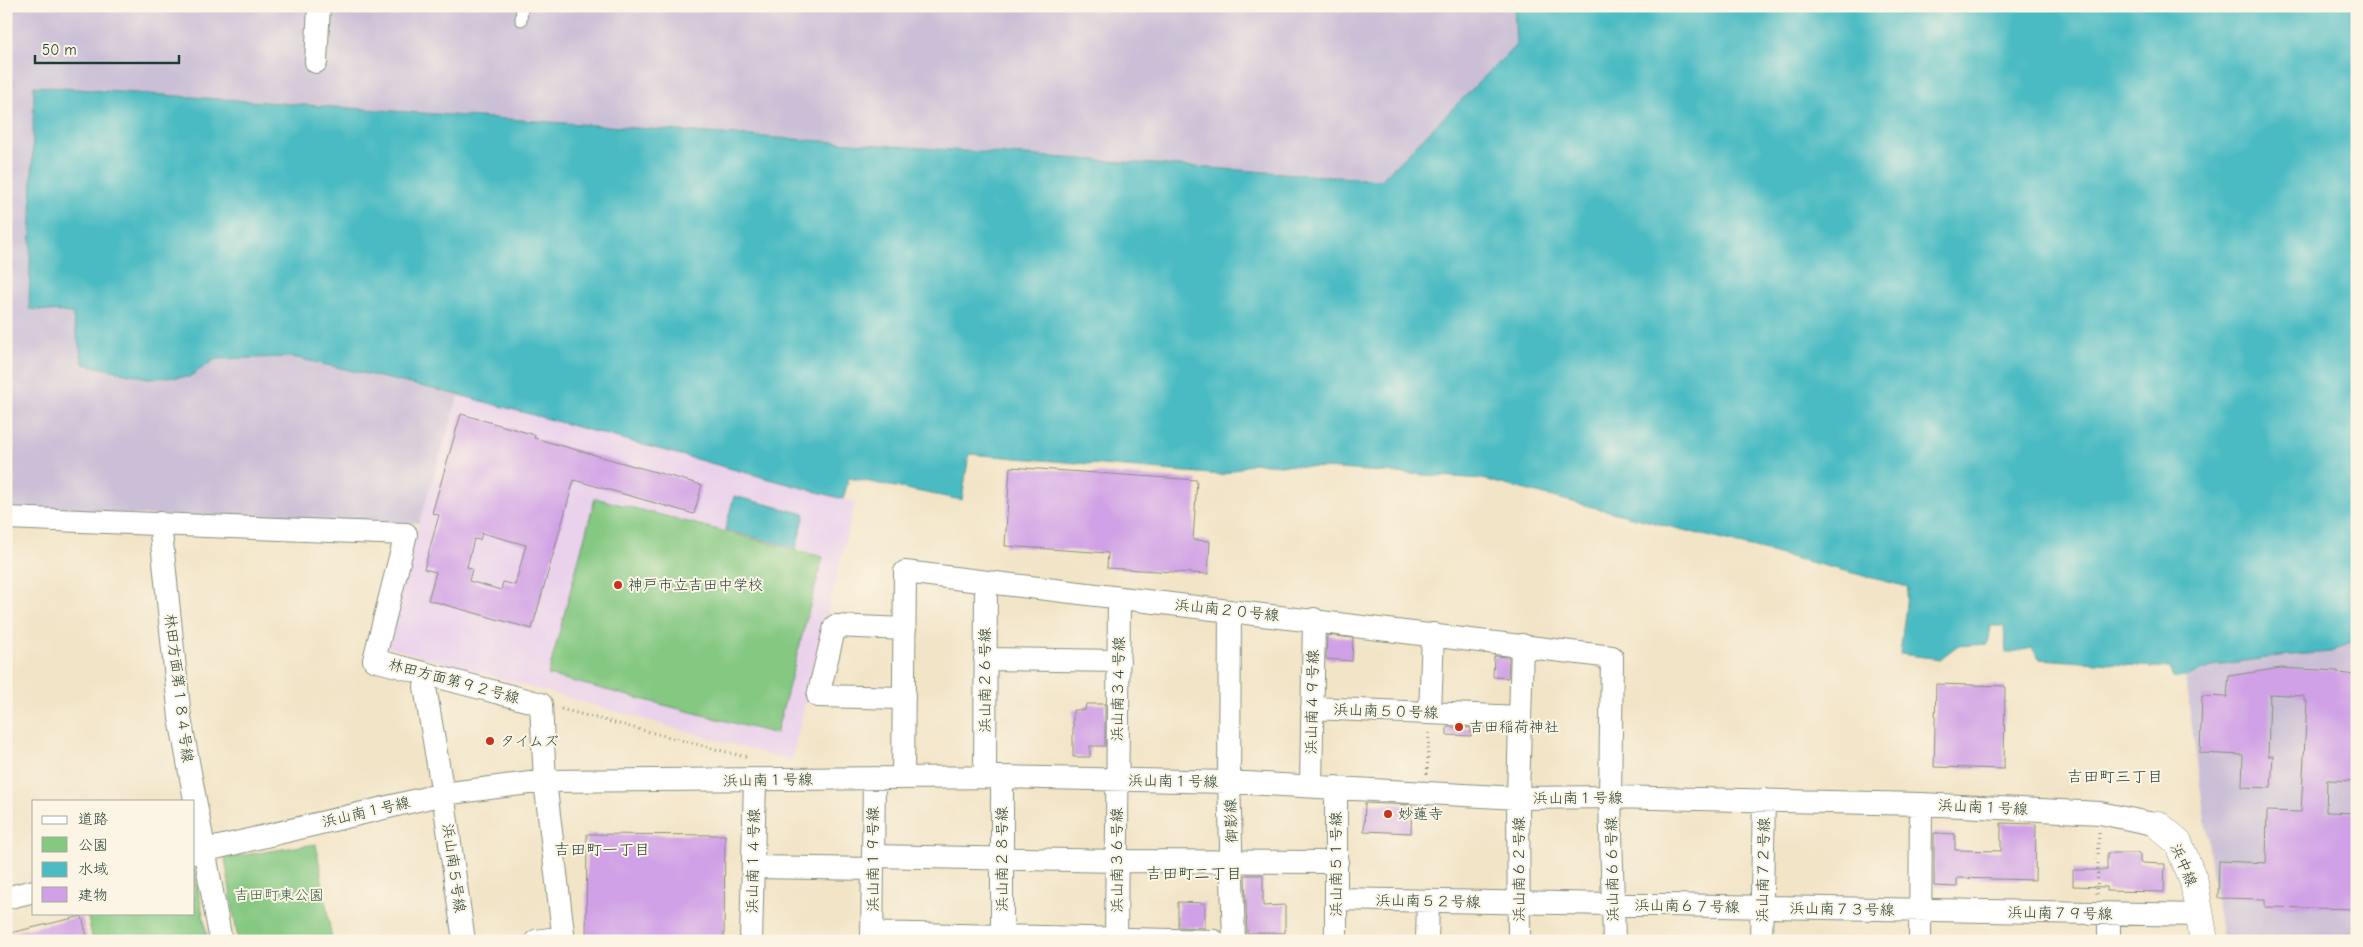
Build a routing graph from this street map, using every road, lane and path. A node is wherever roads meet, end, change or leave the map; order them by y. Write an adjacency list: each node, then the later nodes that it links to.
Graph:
1 (319, 6): 4 (street)
2 (522, 6): 3 (lane)
3 (521, 20)
4 (316, 62)
5 (6, 518): 6 (street, 林田方面第９２号線)
6 (160, 523): 16 (street, 林田方面第９２号線); 36 (street, 林田方面第１８４号線)
7 (986, 582): 8 (street, 浜山南２０号線); 11 (street, 浜山南２０号線); 14 (street, 浜山南２６号線)
8 (1119, 598): 9 (street, 浜山南２０号線); 15 (street, 浜山南３４号線)
9 (1230, 611): 10 (street, 浜山南２０号線); 29 (street, 御影線)
10 (1314, 619): 12 (street, 浜山南２０号線); 19 (street, 浜山南４９号線)
11 (904, 629): 17 (street, 浜山南２０号線); 17 (street)
12 (1433, 634): 13 (street, 浜山南２０号線); 20 (street)
13 (1522, 645): 21 (street, 浜山南６２号線); 34 (street, 浜山南２０号線)
14 (985, 659): 15 (street); 24 (street, 浜山南２６号線)
15 (1119, 661): 26 (street, 浜山南３４号線)
16 (427, 674): 18 (street, 林田方面第９２号線); 33 (street, 浜山南５号線)
17 (904, 698): 23 (street, 浜山南２０号線)
18 (541, 704): 22 (path, 林田方面第９２号線); 28 (street)
19 (1312, 708): 20 (street, 浜山南５０号線); 30 (street, 浜山南４９号線)
20 (1430, 713): 21 (street, 浜山南５０号線); 32 (path)
21 (1520, 716): 35 (street, 浜山南６２号線)
22 (748, 758)
23 (903, 777): 24 (street, 浜山南１号線); 25 (street, 浜山南１号線)
24 (994, 777): 26 (street, 浜山南１号線); 43 (street, 浜山南２８号線)
25 (874, 778): 27 (street, 浜山南１号線); 47 (street, 浜山南１９号線)
26 (1117, 779): 29 (street, 浜山南１号線); 44 (street, 浜山南３６号線)
27 (756, 780): 28 (street, 浜山南１号線); 48 (street, 浜山南１４号線)
28 (545, 781): 33 (street, 浜山南１号線); 61 (street)
29 (1229, 782): 30 (street, 浜山南１号線); 45 (street, 御影線)
30 (1311, 786): 31 (street, 浜山南１号線)
31 (1336, 787): 32 (street, 浜山南１号線); 46 (street, 浜山南５１号線)
32 (1426, 792): 35 (street, 浜山南１号線)
33 (444, 794): 42 (street, 浜山南１号線); 64 (street, 浜山南５号線)
34 (1610, 797): 35 (street, 浜山南１号線); 37 (street, 浜山南１号線); 54 (street, 浜山南６６号線)
35 (1518, 798): 53 (street, 浜山南６２号線)
36 (192, 800)
37 (1764, 800): 38 (street, 浜山南１号線); 55 (street, 浜山南７２号線)
38 (1921, 804): 39 (street, 浜山南１号線); 56 (street)
39 (2100, 813): 41 (street, 浜山南１号線); 57 (path)
40 (195, 824): 42 (street, 林田方面第１８４号線)
41 (2158, 825): 58 (street, 浜中線)
42 (199, 852): 63 (street, 林田方面第１８４号線)
43 (1002, 859): 44 (street); 47 (street); 60 (street, 浜山南２８号線)
44 (1117, 861): 45 (street); 62 (street, 浜山南３６号線)
45 (1232, 861): 46 (street); 68 (street, 御影線)
46 (1336, 862): 51 (street, 浜山南５１号線)
47 (873, 863): 48 (street); 59 (street, 浜山南１９号線)
48 (753, 867): 66 (street, 浜山南１４号線)
49 (32, 892): 50 (street)
50 (6, 898)
51 (1336, 898): 52 (street, 浜山南５２号線); 69 (street, 浜山南５１号線)
52 (1428, 901): 53 (street, 浜山南５２号線); 70 (street)
53 (1519, 903): 54 (street, 浜山南５２号線); 71 (street, 浜山南６２号線)
54 (1612, 904): 55 (street, 浜山南６７号線); 72 (street, 浜山南６６号線)
55 (1763, 907): 56 (street, 浜山南７３号線); 73 (street, 浜山南７２号線)
56 (1921, 910): 57 (street, 浜山南７９号線); 74 (street)
57 (2103, 914): 58 (street, 浜山南７９号線); 75 (street)
58 (2202, 928)
59 (872, 937): 60 (street)
60 (1002, 938): 62 (street)
61 (564, 939): 65 (street)
62 (1116, 940): 67 (street)
63 (221, 941)
64 (464, 941)
65 (536, 941)
66 (752, 941)
67 (1214, 941)
68 (1234, 941)
69 (1336, 941)
70 (1428, 941)
71 (1519, 941)
72 (1614, 941)
73 (1762, 941)
74 (1920, 941)
75 (2109, 941)

